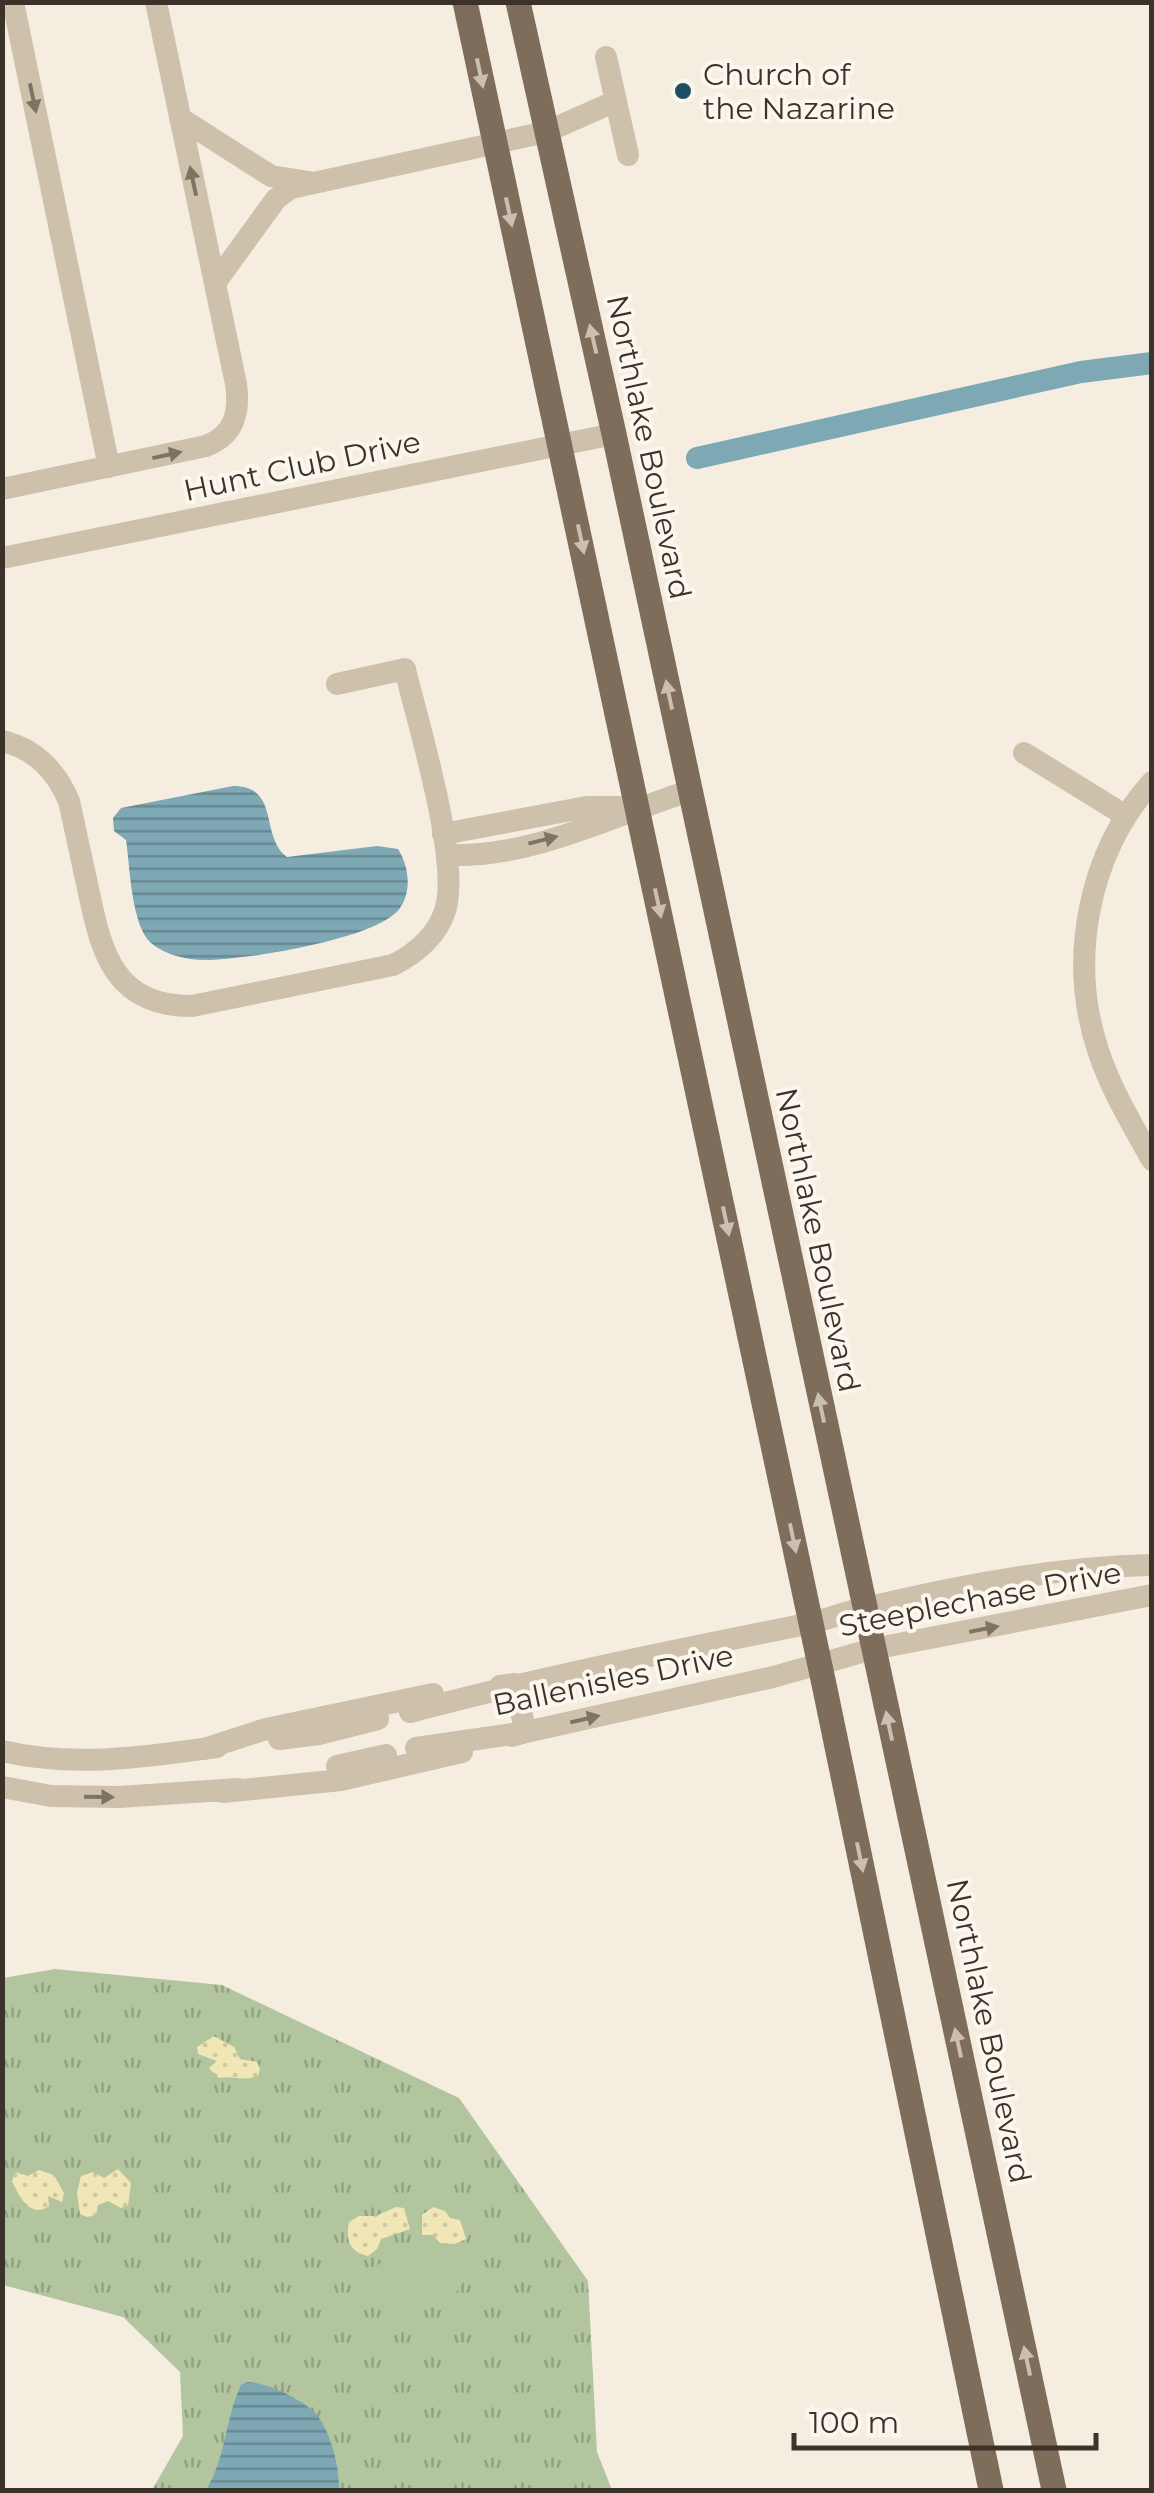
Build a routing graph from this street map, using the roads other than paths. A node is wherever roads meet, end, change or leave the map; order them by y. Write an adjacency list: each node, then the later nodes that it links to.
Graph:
1 (13, 2): 15 (street, one-way to 15)
2 (156, 2): 7 (street)
3 (465, 2): 9 (main road, one-way to 9)
4 (518, 2): 8 (main road, Northlake Boulevard)
5 (606, 57): 6 (street)
6 (616, 101): 8 (street); 10 (street)
7 (180, 118): 11 (street); 12 (street, one-way to 7)
8 (546, 132): 9 (street); 13 (main road, Northlake Boulevard, one-way to 8)
9 (494, 143): 11 (street); 14 (main road, one-way to 14)
10 (628, 155)
11 (313, 182): 12 (street)
12 (215, 283): 15 (street, one-way to 12)
13 (614, 434): 14 (street, Hunt Club Drive); 22 (main road, Northlake Boulevard, one-way to 13)
14 (561, 444): 17 (street, Hunt Club Drive); 23 (main road, one-way to 23)
15 (110, 467): 16 (street)
16 (2, 489)
17 (2, 558)
18 (338, 684): 25 (street)
19 (2, 741): 25 (street)
20 (1024, 753): 24 (street)
21 (1152, 782): 24 (street)
22 (689, 791): 23 (street); 29 (main road, Northlake Boulevard, one-way to 22)
23 (638, 807): 25 (street); 30 (main road, one-way to 30)
24 (1126, 816): 26 (street)
25 (445, 844)
26 (1152, 1160)
27 (1152, 1565): 29 (street, Steeplechase Drive)
28 (1152, 1595): 31 (street, Steeplechase Drive, one-way to 28)
29 (864, 1608): 30 (street, Steeplechase Drive); 31 (main road, Northlake Boulevard)
30 (811, 1623): 32 (main road); 33 (street, Ballenisles Drive)
31 (872, 1649): 32 (street, Steeplechase Drive); 46 (main road, Northlake Boulevard, one-way to 31)
32 (820, 1662): 36 (street, Ballenisles Drive, one-way to 32); 45 (main road, one-way to 45)
33 (514, 1684): 34 (street, Ballenisles Drive); 36 (street); 39 (street)
34 (410, 1712)
35 (378, 1719): 37 (street)
36 (526, 1732): 38 (street, Ballenisles Drive); 44 (street)
37 (319, 1734): 39 (street); 42 (street)
38 (416, 1748)
39 (204, 1749): 40 (street)
40 (2, 1751)
41 (386, 1754): 42 (street)
42 (326, 1768): 44 (street)
43 (2, 1787): 44 (street, one-way to 44)
44 (224, 1792)
45 (991, 2490)
46 (1054, 2490)

